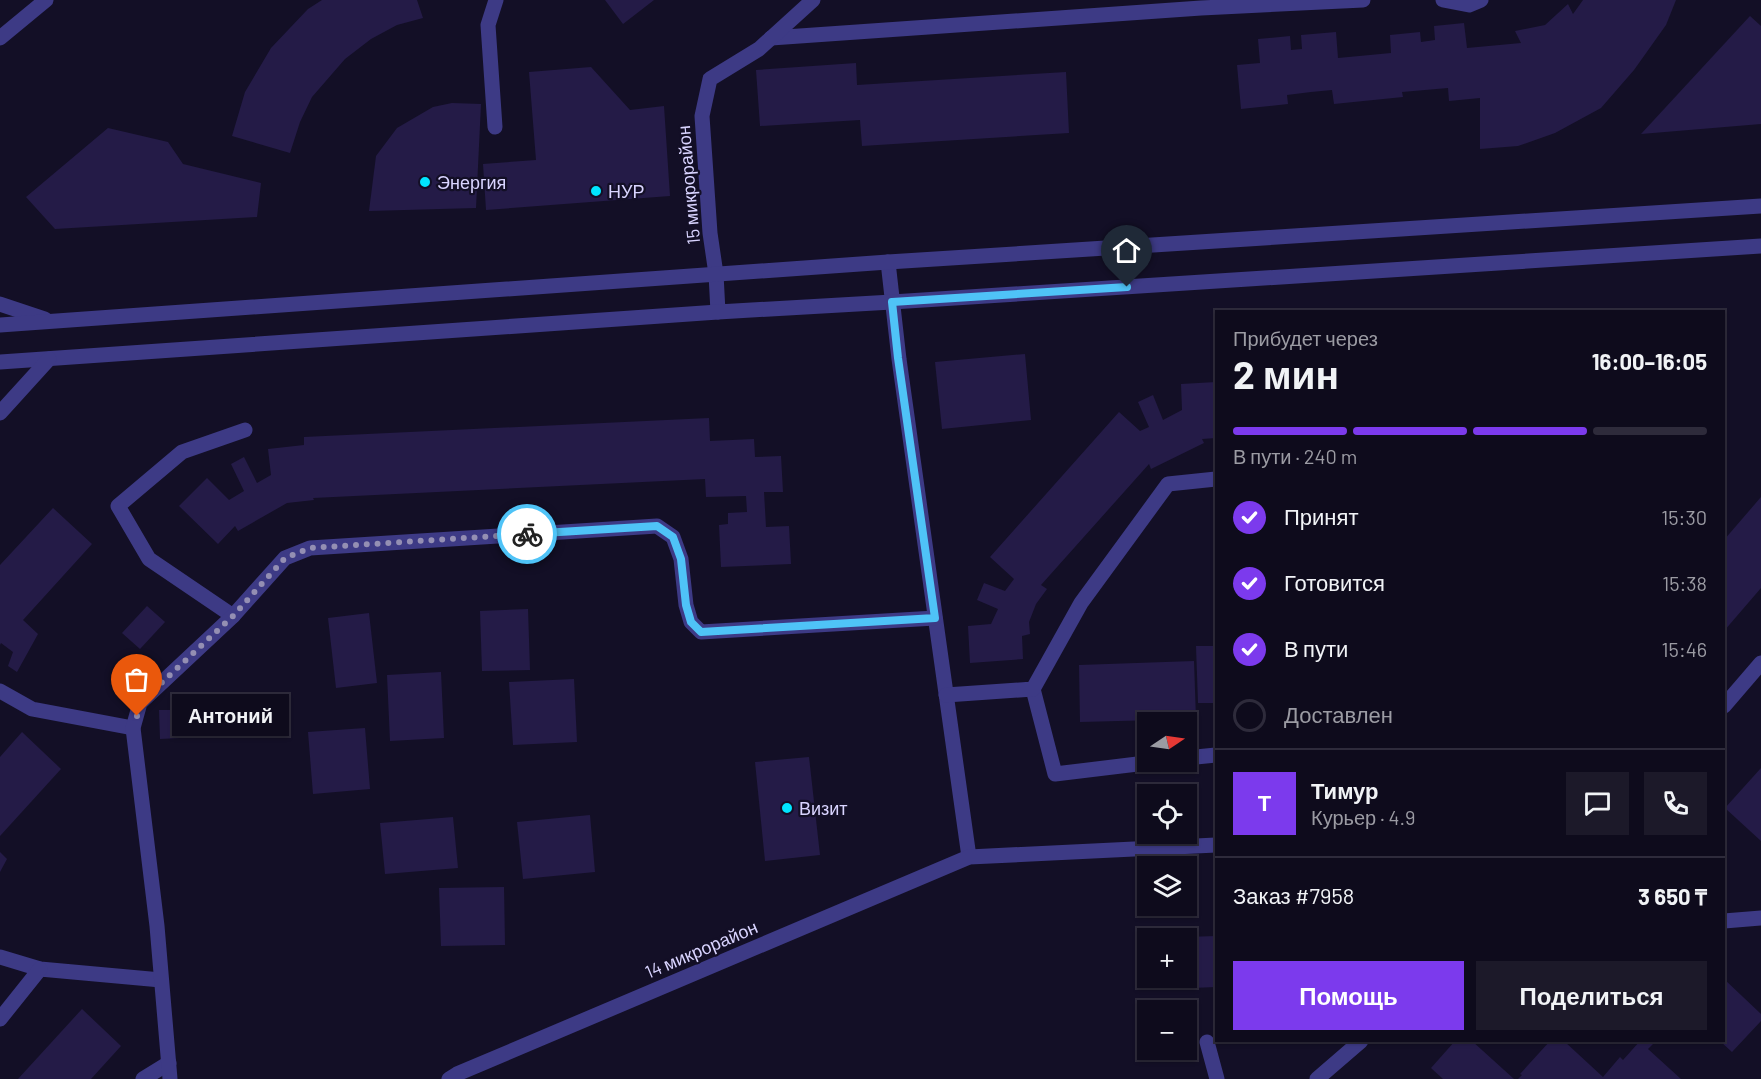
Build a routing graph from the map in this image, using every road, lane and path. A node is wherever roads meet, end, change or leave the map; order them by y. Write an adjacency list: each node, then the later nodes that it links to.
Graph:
1 (46, 0): 9 (street)
2 (496, 0): 11 (street)
3 (813, 0): 10 (street, 15 микрорайон)
4 (1140, 0): 8 (street)
5 (1363, 0): 8 (street)
6 (1443, 0): 7 (street)
7 (1482, 0)
8 (1122, 14): 10 (street)
9 (0, 38)
10 (771, 38): 15 (street, 15 микрорайон)
11 (495, 127)
12 (1761, 206): 14 (street)
13 (1761, 246): 16 (street)
14 (888, 262): 15 (street); 16 (street)
15 (716, 274): 18 (street, 15 микрорайон); 19 (street)
16 (892, 302): 18 (street); 27 (street)
17 (0, 304): 19 (street)
18 (718, 312): 21 (street)
19 (50, 321): 20 (street)
20 (0, 325)
21 (49, 359): 22 (street); 23 (street)
22 (0, 362)
23 (0, 413)
24 (245, 430): 26 (street)
25 (1215, 479): 29 (street)
26 (233, 616): 27 (street); 33 (street)
27 (935, 618): 31 (street)
28 (1761, 663): 32 (street)
29 (1033, 689): 31 (street); 36 (street)
30 (0, 691): 33 (street)
31 (946, 695): 38 (street)
32 (1725, 705)
33 (133, 728): 43 (street)
34 (1215, 754): 35 (street)
35 (1197, 757)
36 (1137, 764)
37 (1215, 845): 38 (street)
38 (969, 857): 50 (street, 14 микрорайон)
39 (1761, 918): 40 (street)
40 (1725, 921)
41 (0, 957): 42 (street)
42 (40, 969): 43 (street); 44 (street)
43 (161, 981): 47 (street)
44 (0, 1019)
45 (1208, 1042): 51 (street)
46 (1360, 1042): 52 (street)
47 (169, 1063): 48 (street); 49 (street)
48 (143, 1079)
49 (170, 1079)
50 (449, 1079)
51 (1217, 1079)
52 (1317, 1079)

